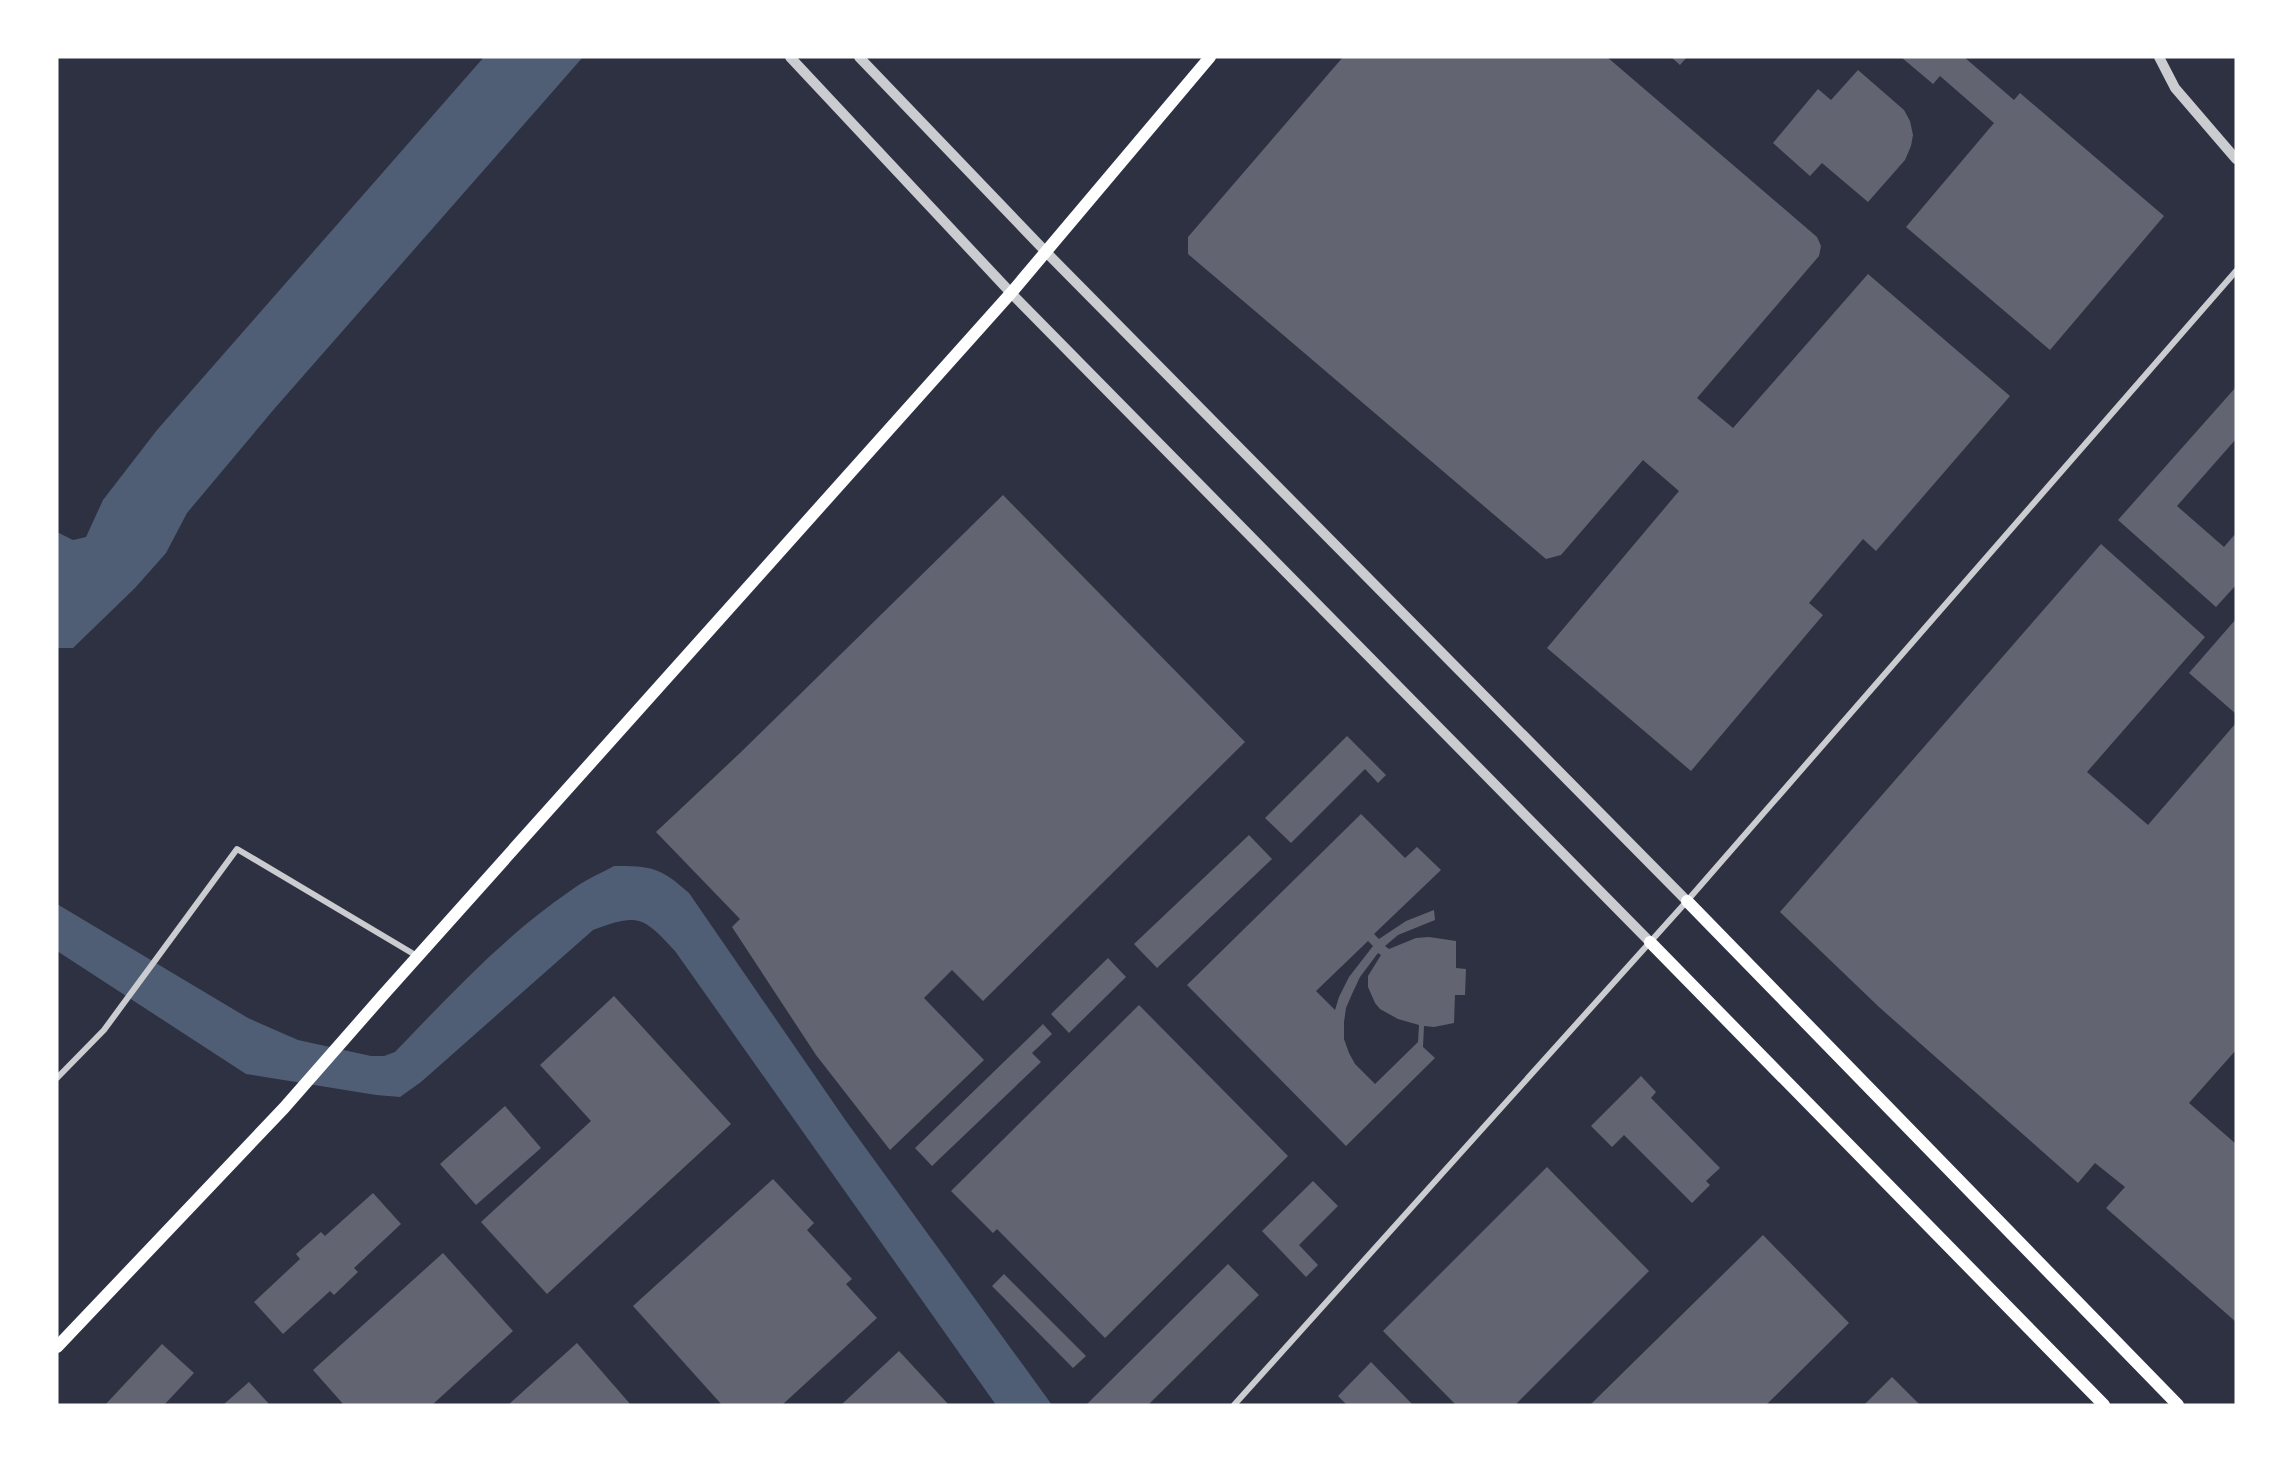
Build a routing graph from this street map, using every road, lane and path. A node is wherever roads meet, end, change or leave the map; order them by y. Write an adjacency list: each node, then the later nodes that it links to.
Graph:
1 (790, 57): 8 (street)
2 (860, 57): 6 (street)
3 (1210, 57): 6 (main road)
4 (2159, 57): 5 (street)
5 (2236, 159)
6 (1046, 252): 8 (main road); 9 (street)
7 (2236, 271): 9 (street)
8 (1011, 293): 10 (street); 11 (main road)
9 (1687, 901): 10 (street); 16 (main road)
10 (1650, 942): 14 (street); 15 (main road)
11 (417, 956): 12 (street); 13 (main road)
12 (57, 1078)
13 (57, 1347)
14 (1234, 1405)
15 (2104, 1405)
16 (2178, 1405)

